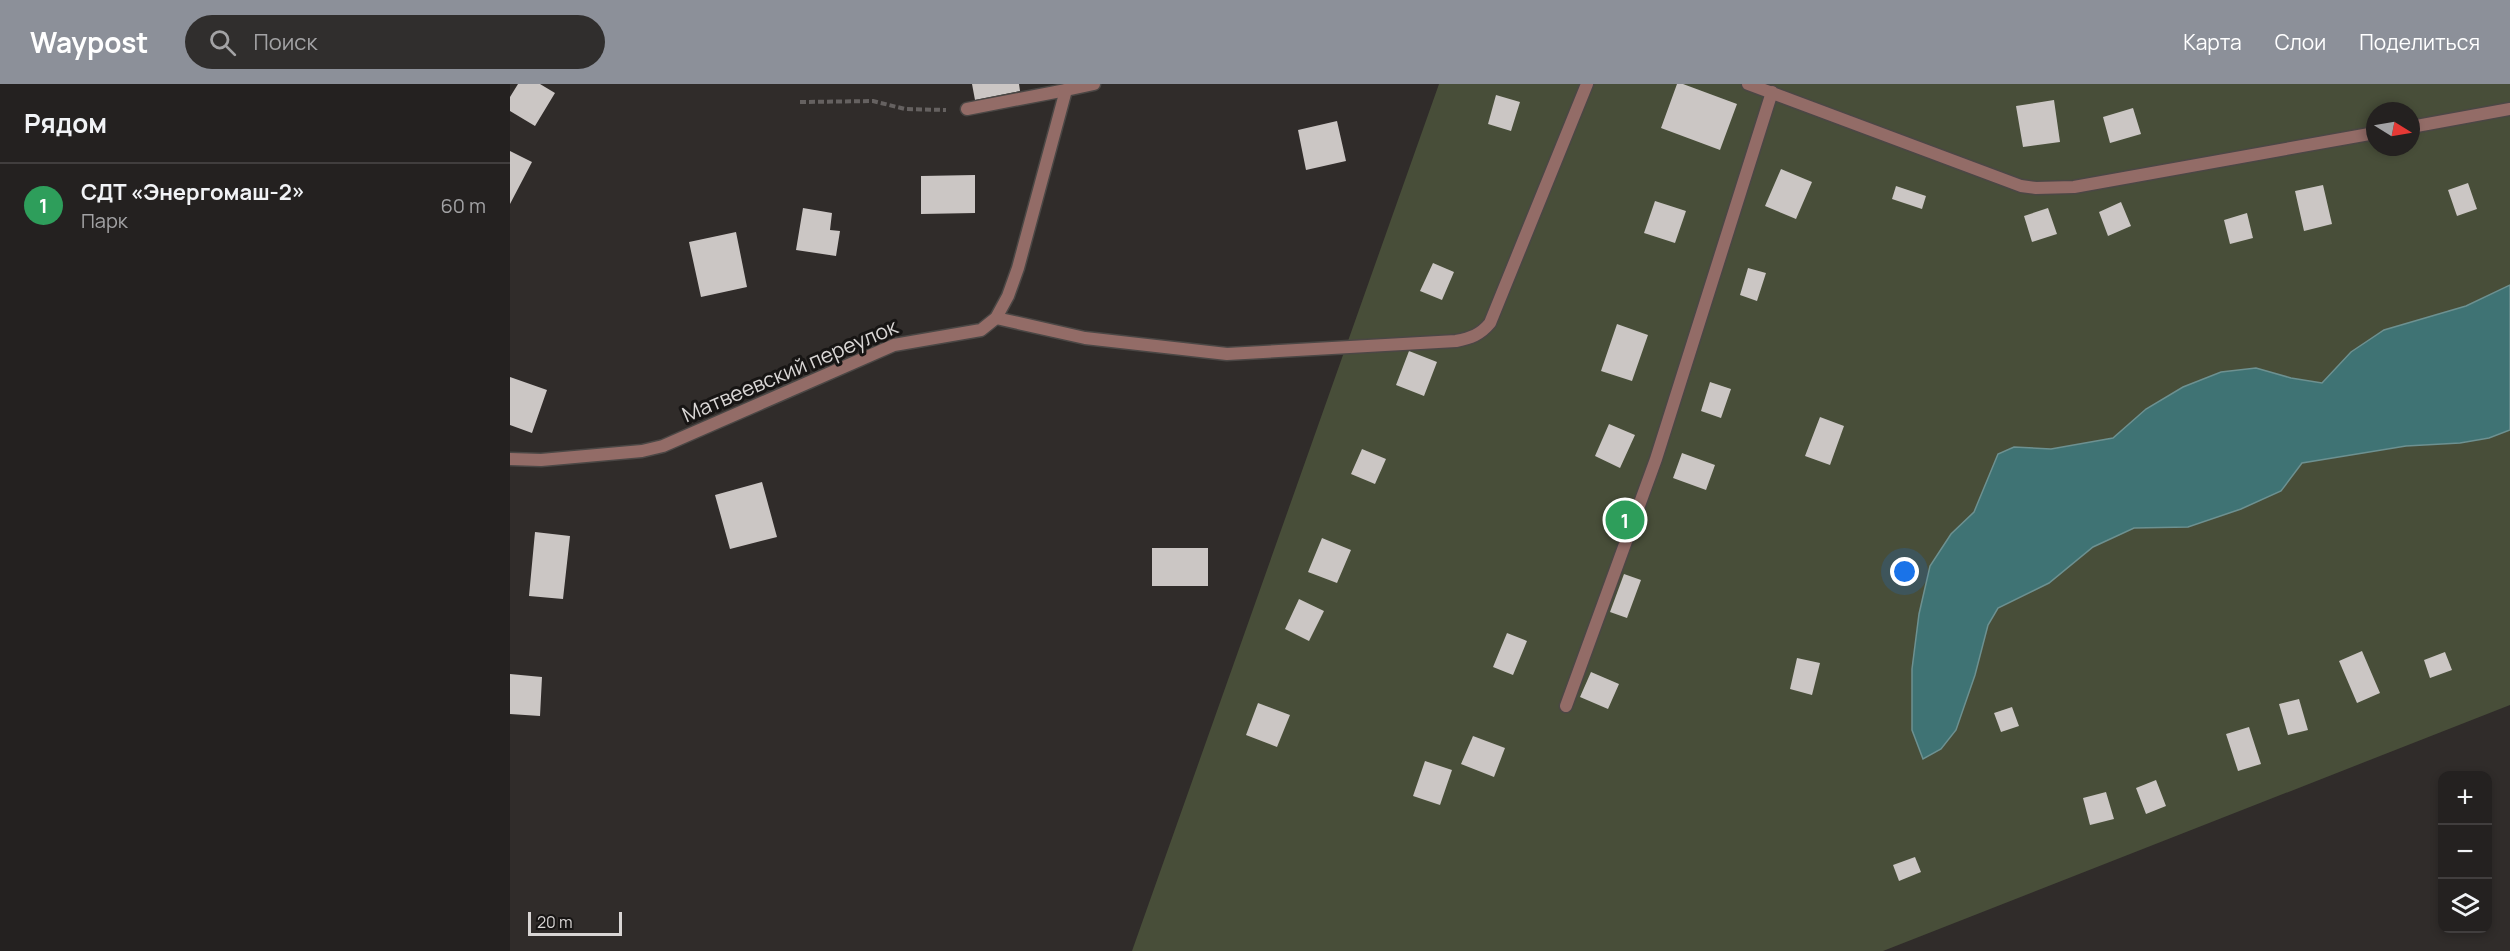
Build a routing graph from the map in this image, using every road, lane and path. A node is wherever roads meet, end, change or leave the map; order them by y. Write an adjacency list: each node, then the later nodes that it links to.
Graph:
1 (1094, 84): 4 (street)
2 (1587, 84): 11 (street)
3 (1748, 84): 5 (street)
4 (1066, 90): 7 (street); 11 (street)
5 (1772, 92): 10 (street); 13 (street)
6 (800, 102): 7 (path)
7 (967, 109)
8 (2510, 109): 9 (street)
9 (2420, 125)
10 (2366, 135)
11 (996, 318): 12 (street, Матвеевский переулок)
12 (510, 459)
13 (1566, 706)

